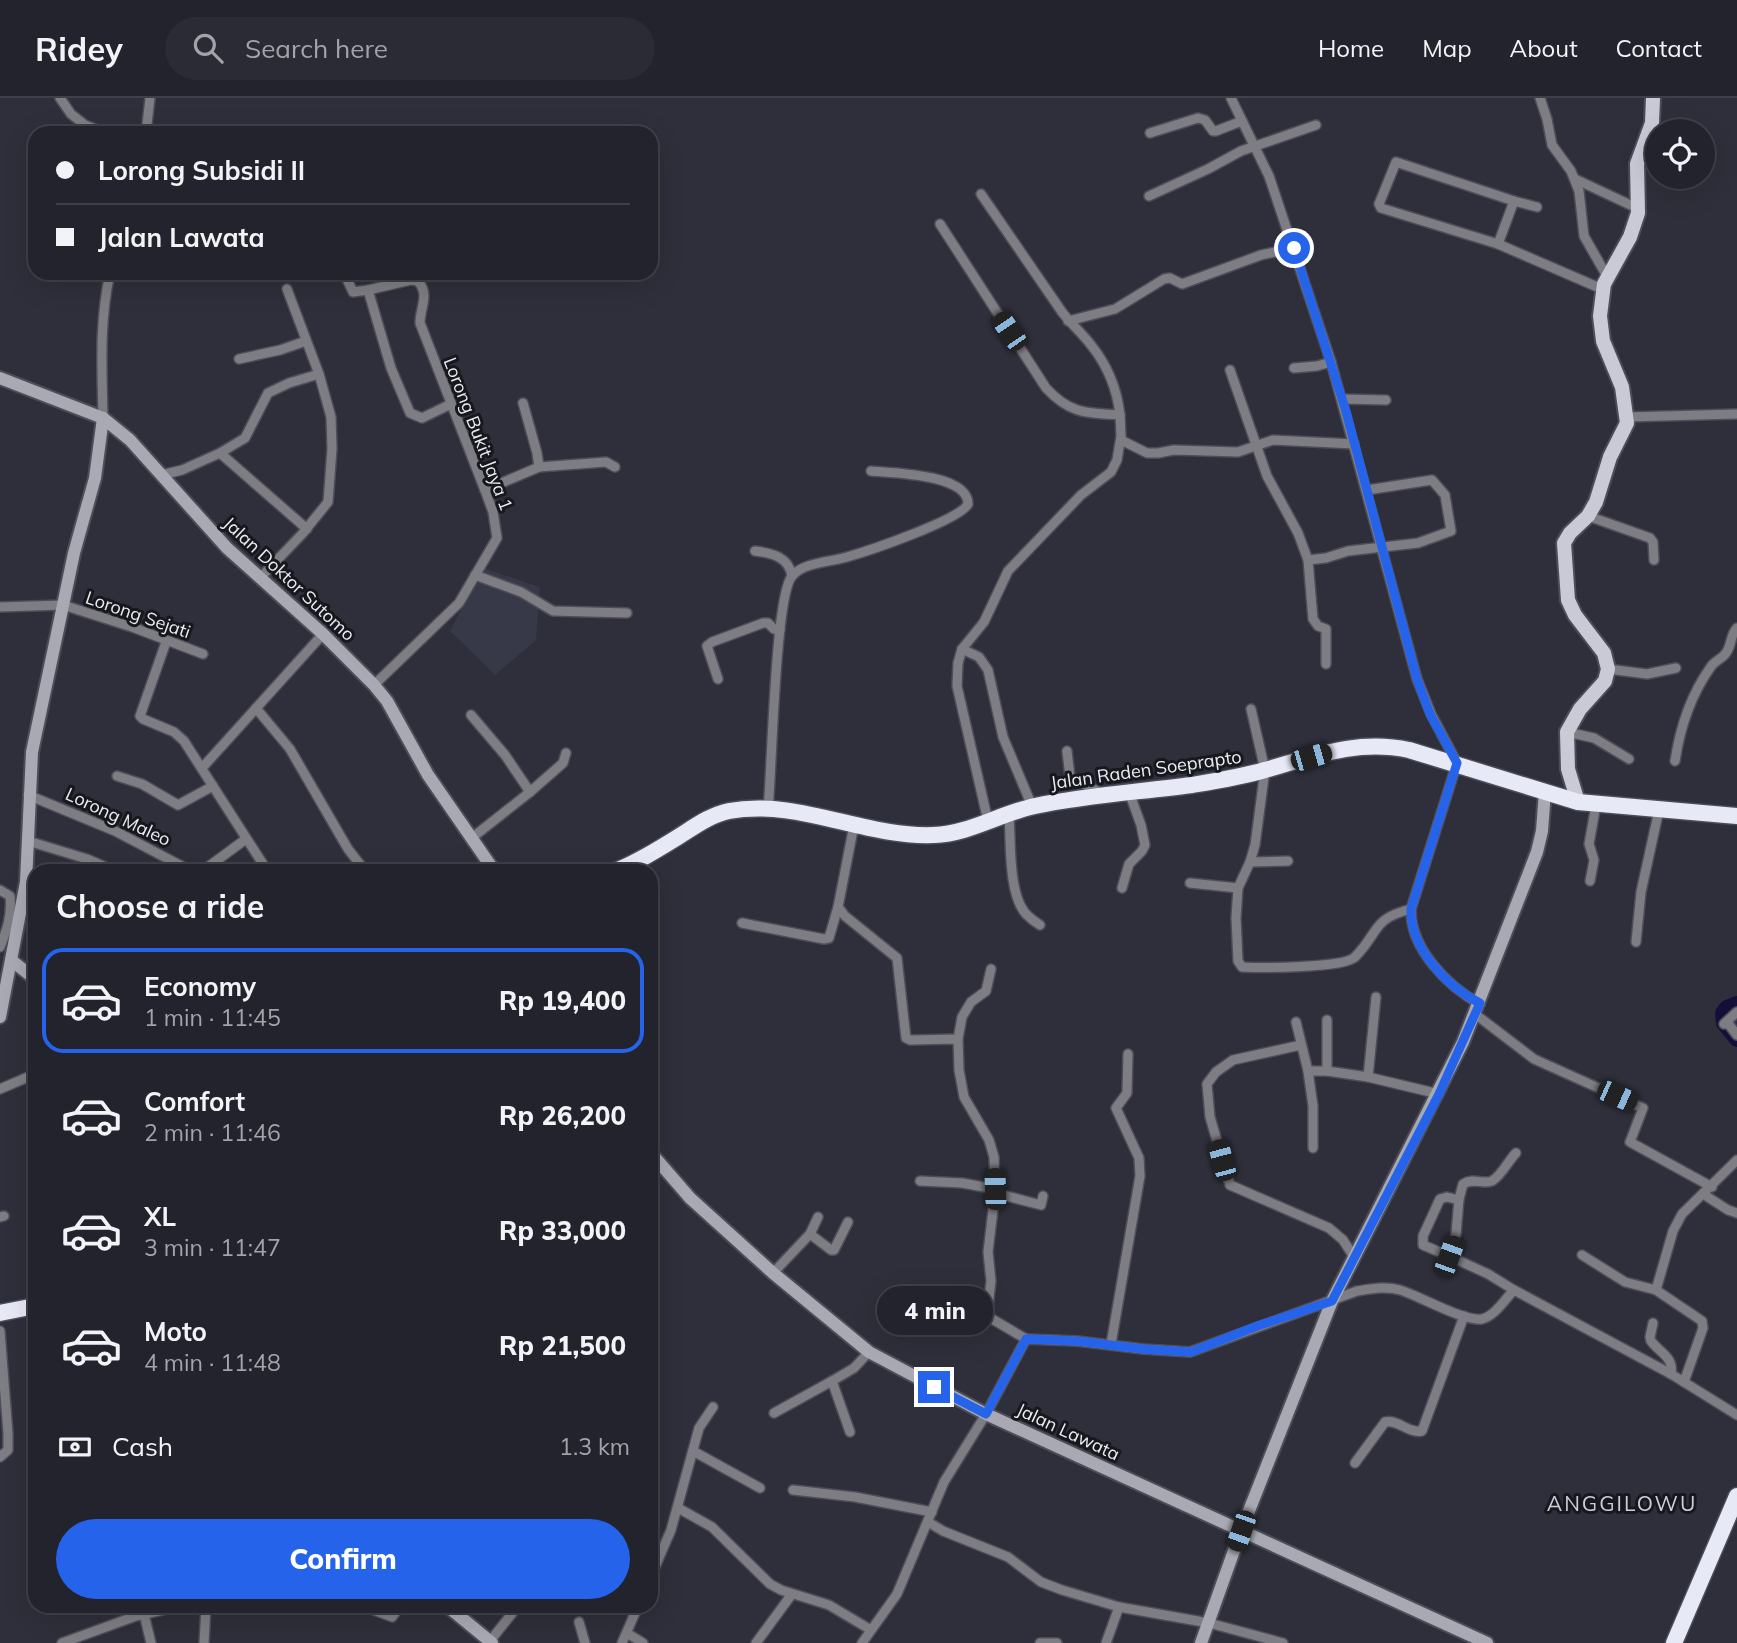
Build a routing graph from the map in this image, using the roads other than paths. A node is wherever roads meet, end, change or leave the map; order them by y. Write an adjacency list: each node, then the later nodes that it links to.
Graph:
1 (61, 98): 8 (street)
2 (150, 98): 9 (street)
3 (1231, 98): 6 (street)
4 (1539, 98): 12 (street)
5 (1653, 98): 17 (main road)
6 (1242, 121): 10 (street); 11 (street)
7 (1316, 125): 11 (street)
8 (88, 126)
9 (147, 126)
10 (1150, 133)
11 (1255, 147): 14 (street); 20 (street)
12 (1575, 179): 17 (street); 23 (street)
13 (981, 194): 26 (street)
14 (1149, 196)
15 (1514, 201): 16 (street); 19 (street); 19 (street)
16 (1537, 207)
17 (1639, 209): 23 (main road)
18 (940, 224): 39 (street)
19 (1498, 244): 23 (street)
20 (1294, 248): 26 (street); 29 (street)
21 (109, 280): 41 (street)
22 (348, 280): 25 (street)
23 (1605, 284): 40 (main road)
24 (287, 289): 27 (street)
25 (371, 289): 37 (street); 37 (street, Lorong Bukit Jaya 1)
26 (1068, 321): 39 (street)
27 (306, 341): 28 (street); 32 (street)
28 (239, 359)
29 (1331, 362): 30 (street); 34 (street)
30 (1294, 368)
31 (1230, 370): 44 (street)
32 (319, 374): 45 (street); 53 (street)
33 (1, 379): 41 (street, Jalan Doktor Sutomo)
34 (1342, 399): 35 (street); 43 (street)
35 (1387, 400)
36 (523, 403): 46 (street)
37 (451, 404): 50 (street, Lorong Bukit Jaya 1)
38 (1737, 414): 40 (street)
39 (1120, 415): 42 (street)
40 (1627, 417): 52 (main road)
41 (103, 418): 49 (street, Jalan Doktor Sutomo); 61 (street)
42 (1121, 440): 44 (street); 68 (street)
43 (1354, 444): 44 (street); 51 (street)
44 (1256, 445): 56 (street)
45 (220, 453): 49 (street); 53 (street)
46 (539, 467): 47 (street); 50 (street)
47 (614, 467)
48 (871, 471): 59 (street)
49 (161, 475): 60 (street, Jalan Doktor Sutomo)
50 (485, 490): 58 (street, Lorong Bukit Jaya 1)
51 (1367, 490): 54 (street); 54 (street)
52 (1588, 516): 57 (street); 72 (main road)
53 (307, 529): 60 (street)
54 (1382, 549): 56 (street); 83 (street)
55 (755, 551): 59 (street)
56 (1308, 560): 70 (street)
57 (1654, 560)
58 (475, 575): 63 (street); 74 (street, Lorong Bukit Jaya 1)
59 (792, 576): 65 (street)
60 (260, 578): 66 (street, Jalan Doktor Sutomo)
61 (63, 605): 62 (street); 67 (street, Lorong Sejati); 91 (street)
62 (0, 607)
63 (627, 613)
64 (1737, 628): 82 (street)
65 (780, 630): 73 (street); 96 (street)
66 (323, 634): 74 (street, Jalan Doktor Sutomo); 75 (street)
67 (166, 642): 69 (street, Lorong Sejati); 84 (street)
68 (962, 649): 95 (street); 100 (street)
69 (203, 654)
70 (1326, 664)
71 (1676, 668): 72 (street)
72 (1608, 669): 78 (main road)
73 (718, 679)
74 (374, 685): 102 (street, Jalan Doktor Sutomo)
75 (256, 708): 84 (street); 111 (street)
76 (1251, 709): 85 (street)
77 (471, 715): 89 (street)
78 (1567, 732): 81 (street); 93 (main road)
79 (1067, 751): 92 (street)
80 (566, 753): 89 (street)
81 (1629, 758)
82 (1675, 761)
83 (1457, 763): 85 (highway, Jalan Raden Soeprapto); 88 (highway, Jalan Raden Soeprapto); 120 (street)
84 (202, 768): 87 (street)
85 (1265, 770): 90 (highway, Jalan Raden Soeprapto); 106 (street)
86 (117, 776): 87 (street)
87 (213, 786): 103 (street)
88 (1545, 791): 93 (highway, Jalan Raden Soeprapto); 131 (street)
89 (530, 792): 102 (street)
90 (1129, 792): 92 (highway, Jalan Raden Soeprapto); 116 (street)
91 (29, 795): 104 (street); 108 (street, Lorong Maleo)
92 (1105, 795): 95 (highway, Jalan Raden Soeprapto)
93 (1578, 802): 94 (highway, Jalan Raden Soeprapto)
94 (1596, 804): 97 (highway, Jalan Raden Soeprapto); 114 (street)
95 (1032, 806): 98 (highway, Jalan Raden Soeprapto)
96 (768, 809): 101 (highway, Jalan Raden Soeprapto); 113 (highway, Jalan Raden Soeprapto)
97 (1659, 810): 99 (highway, Jalan Raden Soeprapto); 123 (street)
98 (1009, 815): 100 (highway, Jalan Raden Soeprapto); 122 (street)
99 (1737, 816)
100 (988, 821): 101 (highway, Jalan Raden Soeprapto)
101 (854, 825): 119 (street)
102 (473, 837): 112 (street, Jalan Doktor Sutomo)
103 (246, 839): 109 (street); 110 (street)
104 (29, 841): 107 (street); 125 (street)
105 (1288, 861): 106 (street)
106 (1250, 862): 117 (street)
107 (99, 864)
108 (178, 864)
109 (212, 864)
110 (263, 864)
111 (360, 864)
112 (490, 864)
113 (629, 864)
114 (1590, 881)
115 (1190, 883): 117 (street)
116 (1122, 888)
117 (1238, 888): 120 (street)
118 (0, 890): 124 (street)
119 (838, 907): 121 (street); 137 (street)
120 (1411, 909): 131 (street)
121 (742, 923)
122 (1040, 925)
123 (1636, 942)
124 (0, 947)
125 (11, 960): 127 (street); 128 (street)
126 (991, 969): 137 (street)
127 (28, 973)
128 (4, 976): 129 (street)
129 (2, 997): 133 (street)
130 (1376, 997): 143 (street)
131 (1478, 1009): 145 (street); 151 (street)
132 (1737, 1012): 136 (street)
133 (0, 1017)
134 (1327, 1020): 141 (street)
135 (1296, 1022): 138 (street)
136 (1737, 1035)
137 (958, 1039): 152 (street)
138 (1301, 1045): 140 (street); 162 (street)
139 (1128, 1054): 175 (street)
140 (1308, 1071): 141 (street); 146 (street)
141 (1327, 1071): 143 (street)
142 (28, 1077): 144 (street)
143 (1368, 1077): 145 (street)
144 (0, 1089)
145 (1439, 1094): 162 (street)
146 (1313, 1148)
147 (1516, 1153): 155 (street)
148 (1737, 1160): 151 (street)
149 (658, 1161): 163 (street, Jalan Lawata)
150 (920, 1181): 152 (street)
151 (1712, 1187): 153 (street)
152 (995, 1191): 154 (street); 171 (street)
153 (1703, 1194): 156 (street); 165 (street)
154 (1043, 1196)
155 (1459, 1200): 161 (street); 161 (street)
156 (1737, 1213)
157 (818, 1217): 159 (street)
158 (848, 1222): 159 (street)
159 (810, 1234): 163 (street)
160 (1582, 1255): 165 (street)
161 (1449, 1256): 164 (street)
162 (1354, 1257): 167 (street)
163 (773, 1273): 176 (street, Jalan Lawata)
164 (1514, 1290): 170 (street); 177 (street)
165 (1656, 1290): 179 (street)
166 (945, 1299): 171 (street)
167 (1332, 1301): 170 (street); 175 (street); 194 (street)
168 (28, 1307): 169 (highway)
169 (0, 1313)
170 (1464, 1316): 188 (street)
171 (987, 1317): 174 (street)
172 (1653, 1323): 177 (street)
173 (0, 1331): 180 (street)
174 (1026, 1339): 175 (street); 183 (street)
175 (1111, 1345)
176 (869, 1352): 178 (street); 183 (street, Jalan Lawata)
177 (1671, 1374): 179 (street)
178 (832, 1381): 182 (street); 185 (street)
179 (1684, 1382): 184 (street)
180 (3, 1403): 187 (street)
181 (713, 1406): 186 (street)
182 (774, 1413)
183 (986, 1414): 193 (street); 194 (street, Jalan Lawata)
184 (1737, 1415)
185 (850, 1432)
186 (693, 1451): 189 (street); 192 (street)
187 (0, 1457)
188 (1355, 1462)
189 (760, 1488)
190 (793, 1490): 193 (street)
191 (1737, 1496): 223 (highway)
192 (678, 1508): 195 (street); 196 (street)
193 (930, 1517): 197 (street); 206 (street)
194 (1241, 1531): 205 (street); 222 (street, Jalan Lawata)
195 (658, 1558)
196 (792, 1594): 206 (street); 215 (street)
197 (1119, 1607): 205 (street); 219 (street)
198 (136, 1613): 209 (street)
199 (138, 1613): 210 (street)
200 (206, 1613): 211 (street)
201 (456, 1613): 208 (street)
202 (513, 1613): 208 (street)
203 (635, 1613): 207 (street)
204 (579, 1622): 212 (street)
205 (1209, 1623): 220 (street); 221 (street)
206 (872, 1630): 216 (street)
207 (627, 1633): 213 (street); 214 (street)
208 (491, 1642)
209 (62, 1643)
210 (151, 1643)
211 (204, 1643)
212 (584, 1643)
213 (622, 1643)
214 (643, 1643)
215 (756, 1643)
216 (862, 1643)
217 (1040, 1643): 218 (street)
218 (1057, 1643)
219 (1106, 1643)
220 (1201, 1643)
221 (1283, 1643)
222 (1487, 1643)
223 (1674, 1643)

